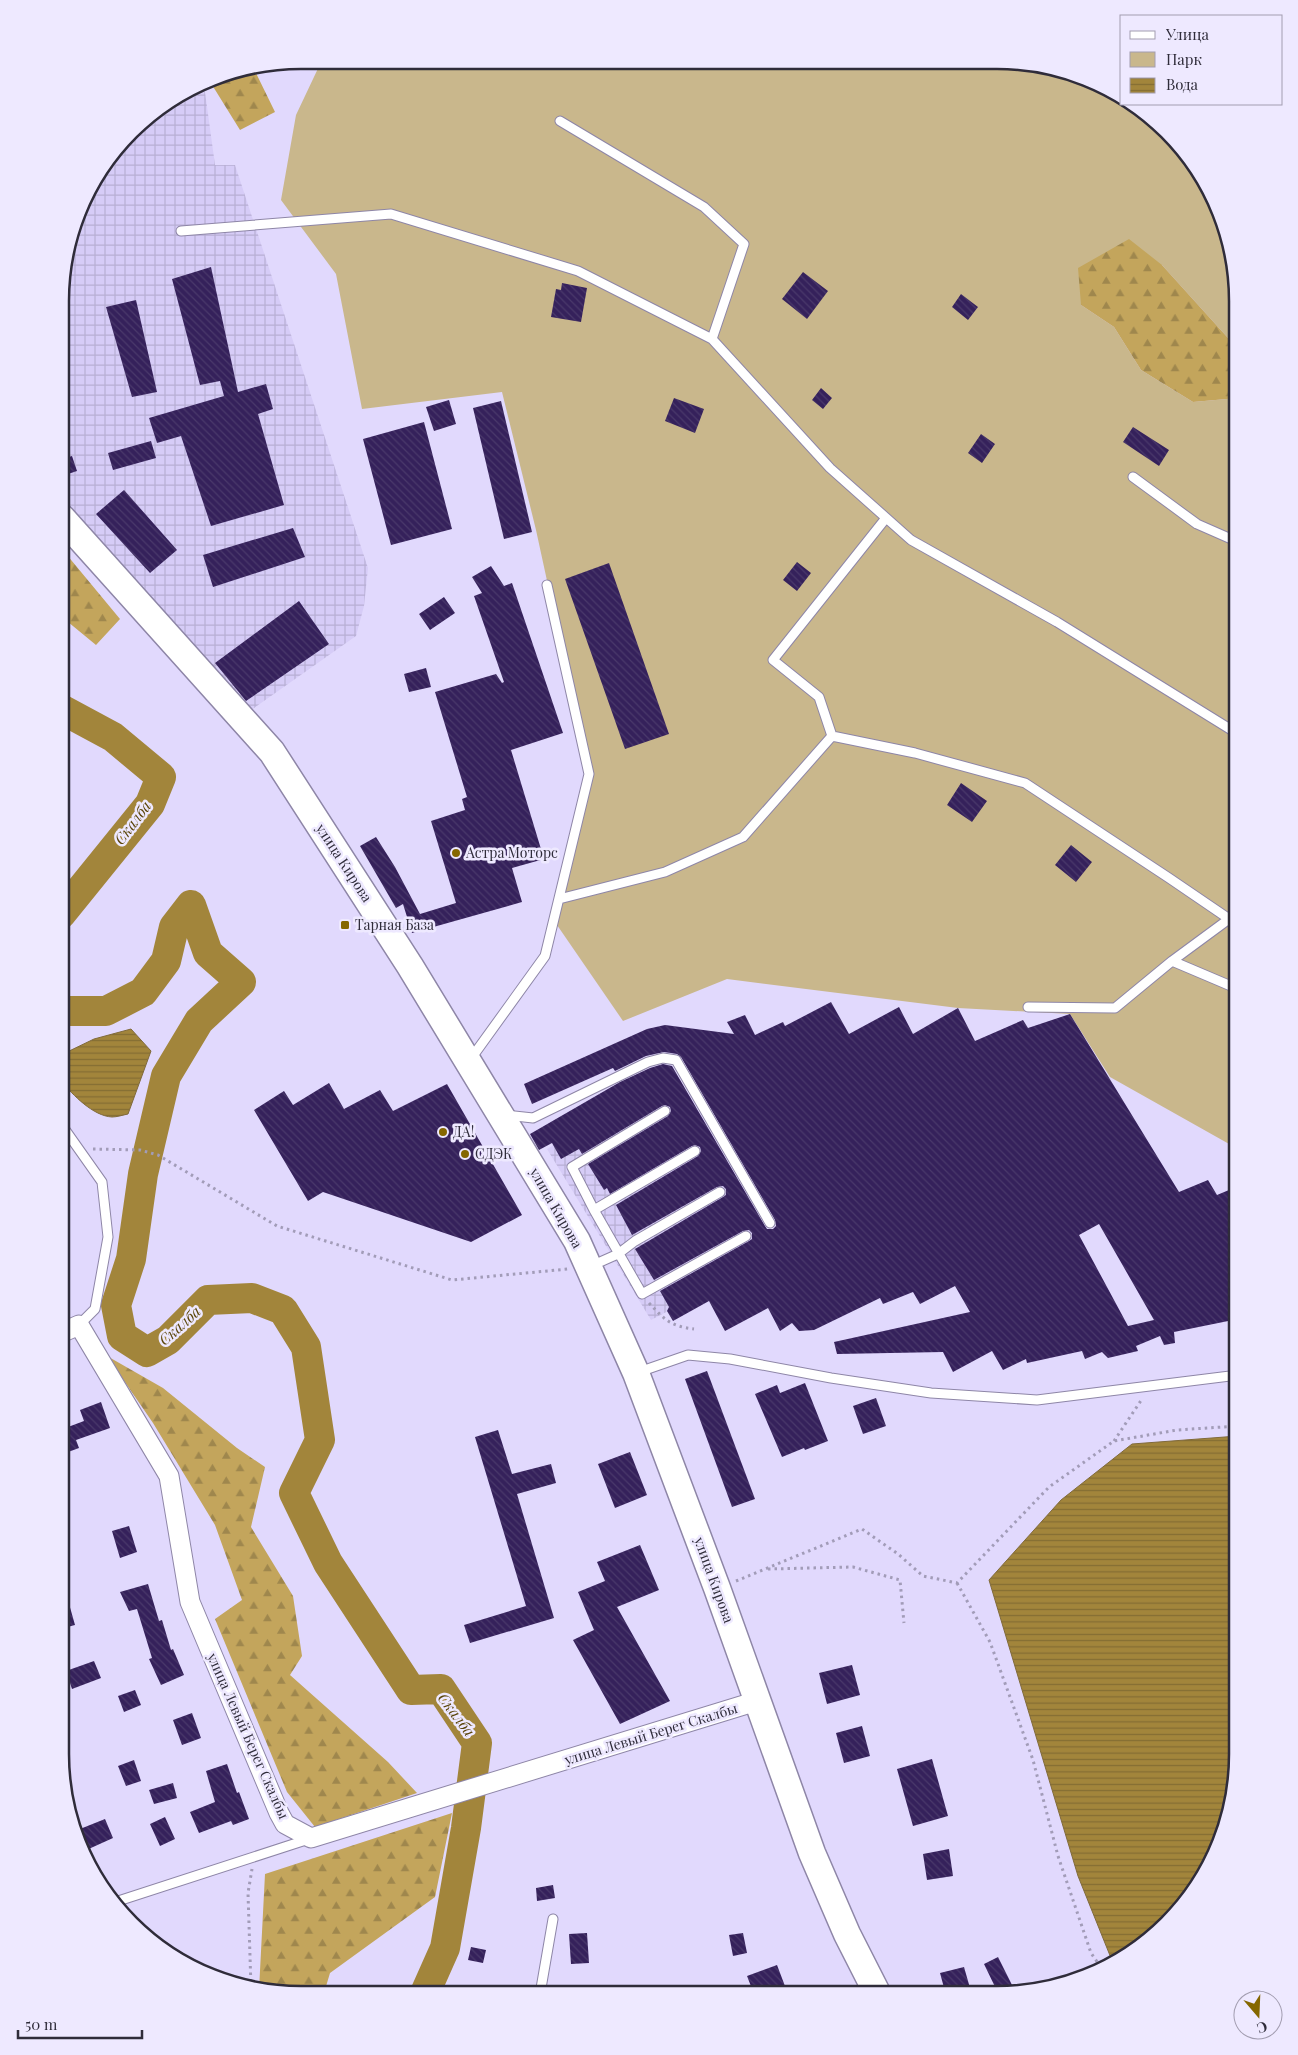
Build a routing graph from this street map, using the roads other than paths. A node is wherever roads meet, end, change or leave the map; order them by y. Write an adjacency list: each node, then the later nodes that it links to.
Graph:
1 (560, 121): 3 (lane)
2 (181, 231): 3 (lane)
3 (712, 339): 5 (lane)
4 (1133, 476): 7 (lane)
5 (886, 518): 9 (lane); 10 (lane)
6 (69, 526): 16 (street, улица Кирова)
7 (1229, 538)
8 (547, 585): 11 (lane)
9 (1229, 728)
10 (832, 736): 11 (lane); 12 (lane)
11 (559, 899): 16 (lane)
12 (1229, 919): 13 (lane)
13 (1172, 961): 14 (lane); 15 (lane)
14 (1229, 985)
15 (1028, 1007)
16 (468, 1062): 18 (street, улица Кирова)
17 (665, 1111): 22 (lane)
18 (500, 1114): 23 (lane); 26 (street, улица Кирова)
19 (69, 1135): 27 (lane)
20 (695, 1151): 22 (lane)
21 (720, 1192): 25 (lane)
22 (594, 1210): 25 (lane)
23 (770, 1223)
24 (746, 1236): 25 (lane)
25 (618, 1254): 26 (lane)
26 (589, 1268): 29 (street, улица Кирова)
27 (79, 1324): 28 (street); 32 (street, улица Левый Берег Скалбы)
28 (69, 1329)
29 (636, 1373): 30 (lane); 31 (street, улица Кирова)
30 (1229, 1375)
31 (757, 1701): 32 (street, улица Левый Берег Скалбы); 36 (street, улица Кирова)
32 (311, 1838): 33 (lane)
33 (121, 1900)
34 (553, 1919): 35 (lane)
35 (541, 1986)
36 (873, 1986)

